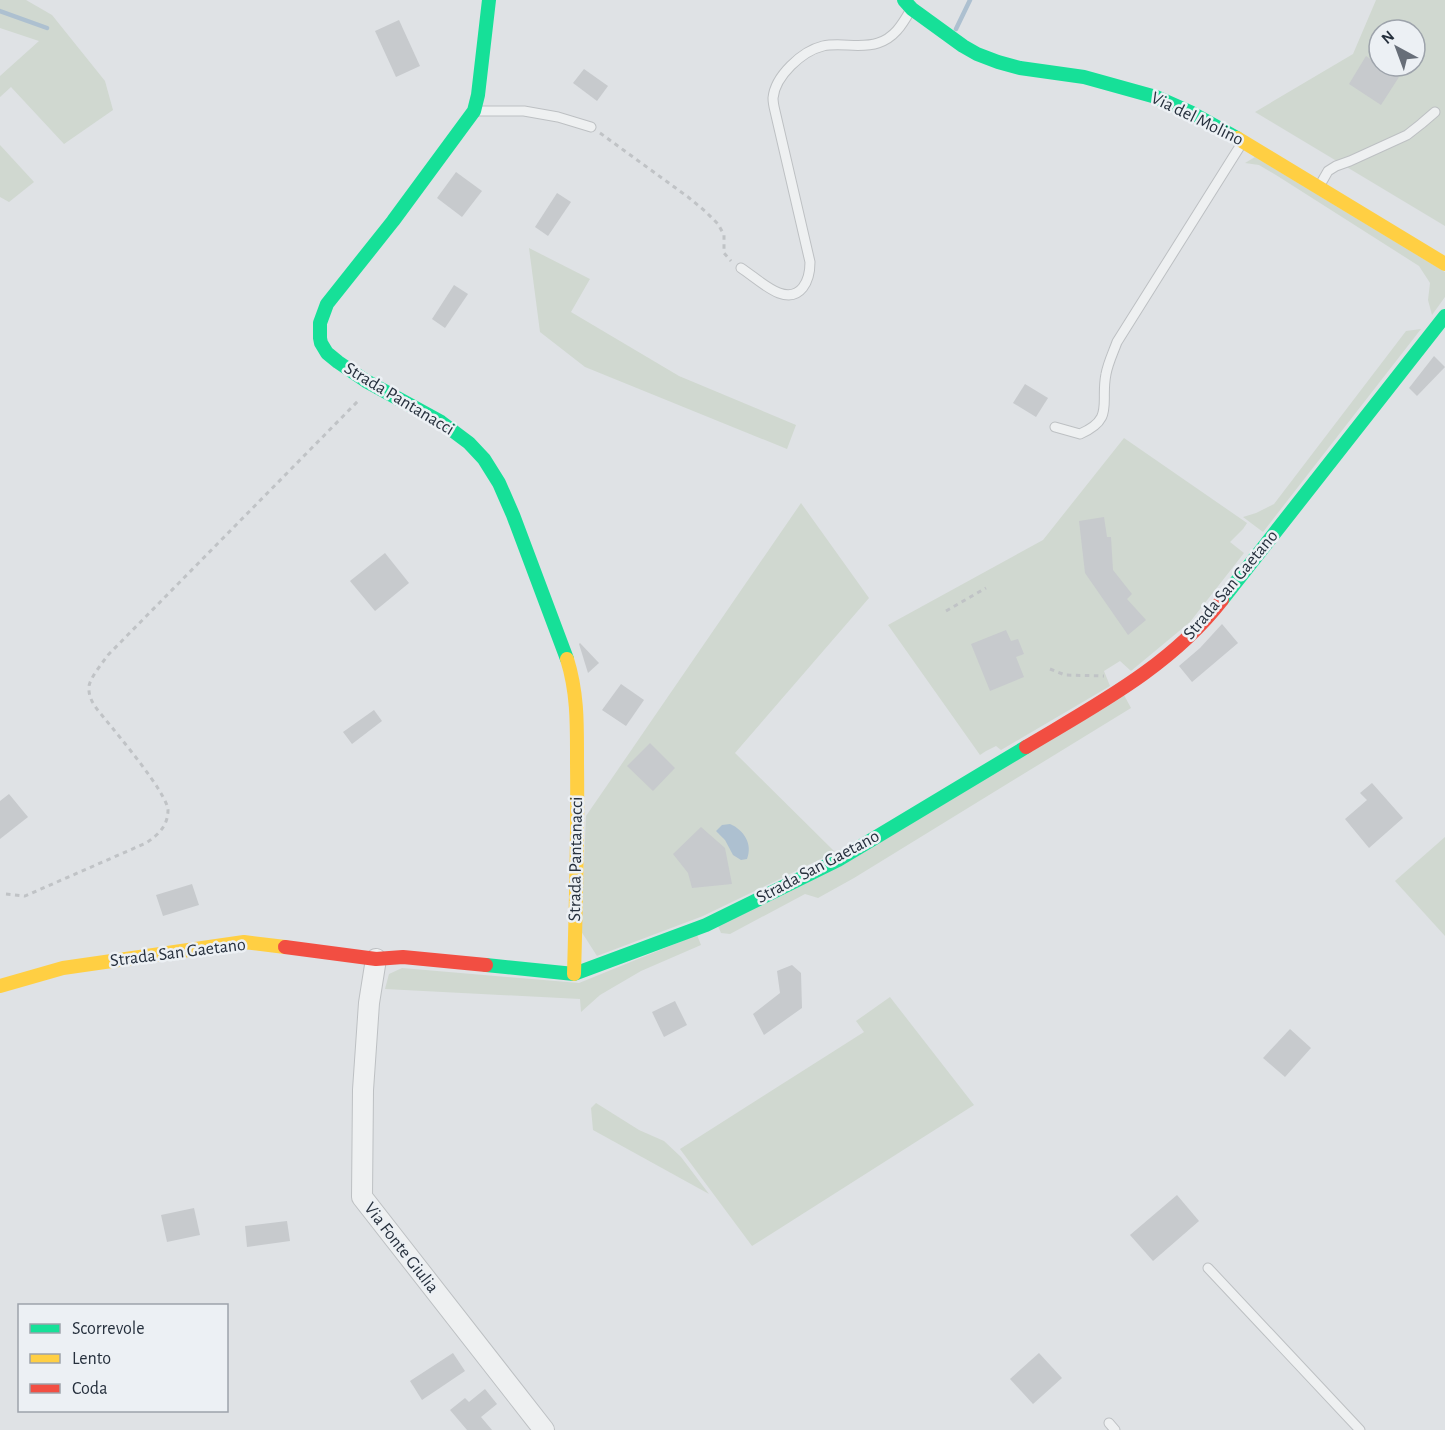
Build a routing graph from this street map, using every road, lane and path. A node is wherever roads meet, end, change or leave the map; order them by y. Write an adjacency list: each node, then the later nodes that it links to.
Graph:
1 (489, 0): 3 (street, Strada Pantanacci)
2 (908, 5): 6 (street, Via del Molino); 9 (lane)
3 (474, 111): 5 (lane); 11 (street, Strada Pantanacci)
4 (1435, 112): 7 (lane)
5 (591, 127): 9 (path)
6 (1243, 141): 7 (street, Via del Molino); 12 (lane)
7 (1319, 187): 8 (street, Via del Molino)
8 (1445, 264)
9 (741, 268)
10 (1445, 316): 19 (street, Strada San Gaetano)
11 (374, 384): 17 (path); 19 (street, Strada Pantanacci)
12 (1055, 427)
13 (986, 588): 14 (path)
14 (946, 611)
15 (1050, 669): 16 (path)
16 (1106, 676)
17 (6, 894)
18 (376, 960): 19 (street, Strada San Gaetano); 20 (street, Strada San Gaetano); 22 (street, Via Fonte Giulia)
19 (574, 974)
20 (0, 986)
21 (1208, 1268): 23 (lane)
22 (544, 1430)
23 (1359, 1430)

